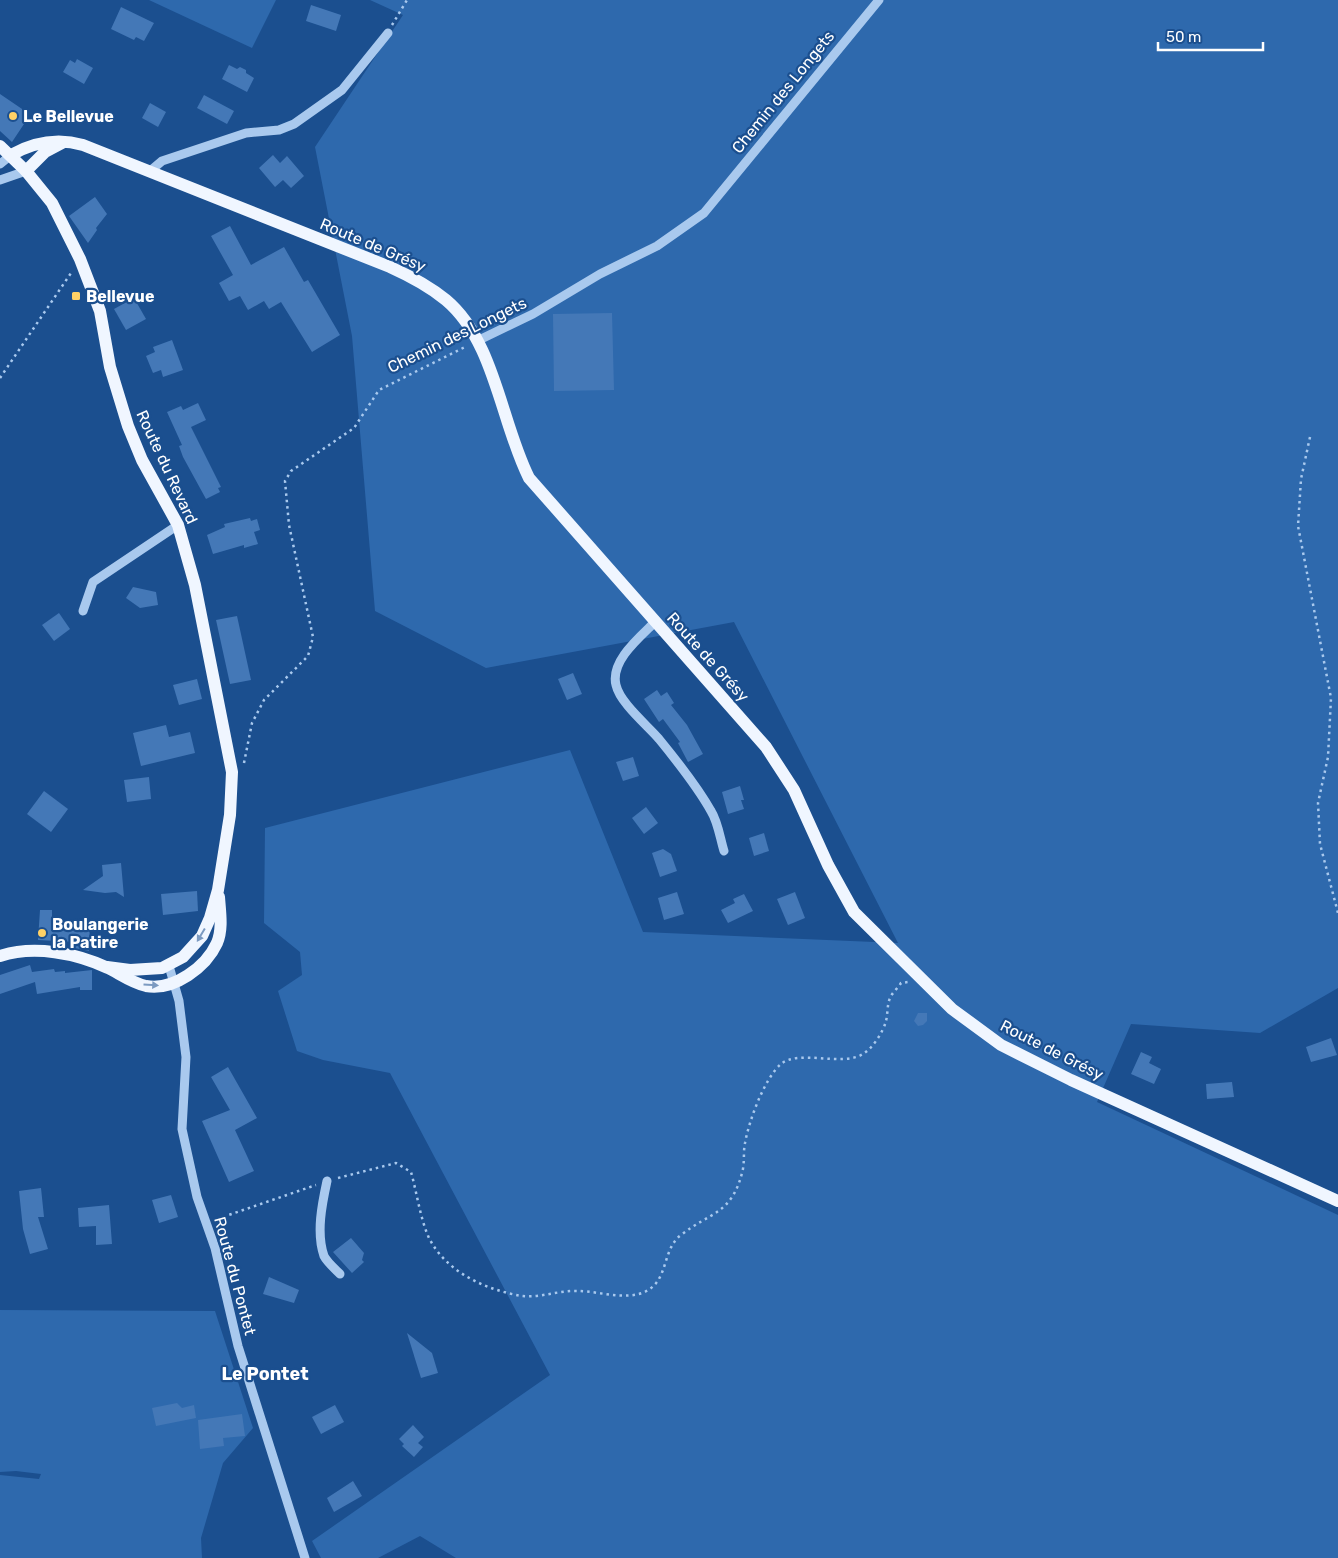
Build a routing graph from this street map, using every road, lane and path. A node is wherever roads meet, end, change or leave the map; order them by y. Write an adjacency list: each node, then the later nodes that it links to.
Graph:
1 (407, 0): 3 (path)
2 (879, 0): 12 (street, Chemin des Longets)
3 (388, 32): 9 (street)
4 (66, 140): 6 (main road, Route de Grésy); 8 (main road); 9 (main road, Route de Grésy)
5 (0, 146): 6 (main road, Route du Revard)
6 (11, 155): 7 (street); 8 (main road, Route du Revard)
7 (0, 164)
8 (26, 170): 10 (street); 11 (main road, Route du Revard)
9 (149, 172): 12 (main road, Route de Grésy)
10 (0, 180)
11 (80, 259): 13 (path); 15 (main road, Route du Revard)
12 (477, 341): 17 (main road, Route de Grésy); 18 (path, Chemin des Longets)
13 (0, 378)
14 (1310, 437): 21 (path)
15 (178, 525): 16 (street); 18 (main road, Route du Revard)
16 (83, 611)
17 (655, 622): 19 (street); 25 (main road, Route de Grésy)
18 (232, 772): 20 (main road, Route du Revard)
19 (724, 851)
20 (218, 890): 23 (main road, Route du Revard, one-way to 23); 26 (main road, Route du Revard)
21 (1338, 914)
22 (1, 953): 24 (main road, Route du Revard)
23 (169, 966): 24 (main road, Route du Revard); 26 (street, Route du Pontet)
24 (107, 967): 26 (main road, Route du Revard, one-way to 26)
25 (923, 981): 27 (path); 28 (main road, Route de Grésy)
26 (175, 982): 29 (street, Route du Pontet)
27 (327, 1181): 29 (path); 30 (street)
28 (1338, 1201)
29 (206, 1222): 31 (street, Route du Pontet)
30 (340, 1274)
31 (305, 1558)

